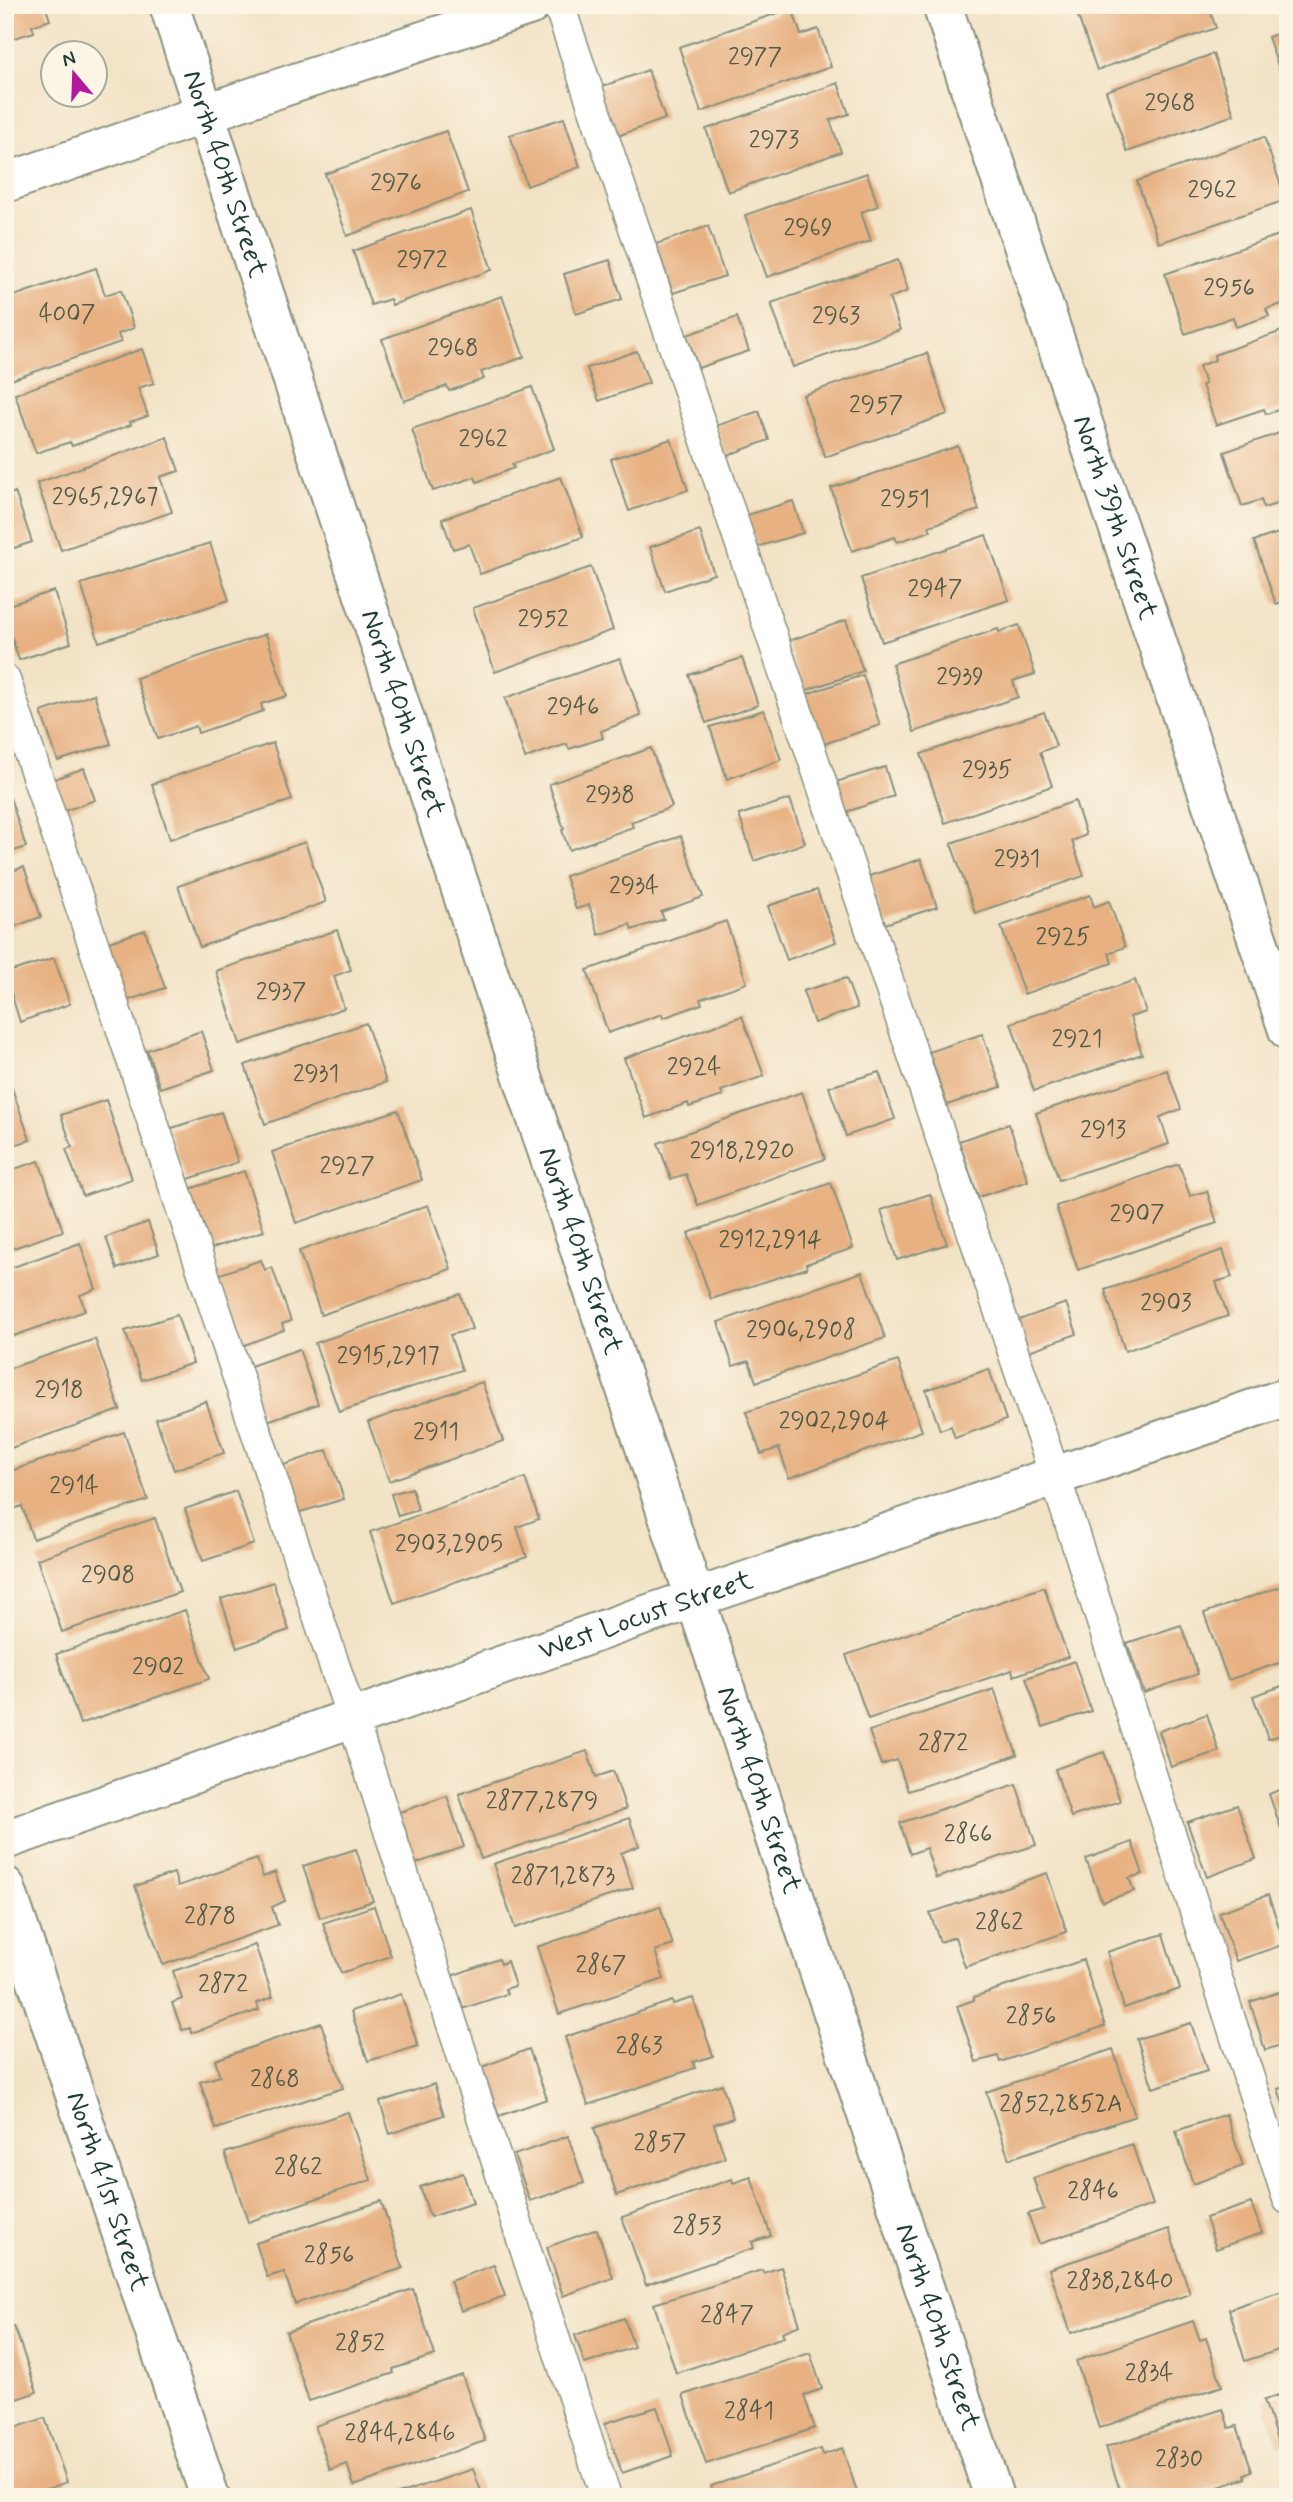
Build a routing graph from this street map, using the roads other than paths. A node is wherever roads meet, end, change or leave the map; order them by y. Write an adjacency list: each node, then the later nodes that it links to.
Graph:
1 (169, 5): 5 (street, North 40th Street)
2 (531, 5): 5 (street)
3 (559, 5): 10 (lane)
4 (943, 5): 8 (street, North 39th Street)
5 (205, 113): 6 (street); 11 (street, North 40th Street)
6 (5, 183)
7 (5, 680): 12 (lane)
8 (1288, 1030)
9 (1288, 1397): 10 (street, West Locust Street)
10 (1055, 1476): 11 (street, West Locust Street); 15 (lane)
11 (695, 1598): 12 (street, West Locust Street); 18 (street, North 40th Street)
12 (352, 1718): 13 (street, West Locust Street); 17 (lane)
13 (5, 1840)
14 (5, 1886): 16 (street, North 41st Street)
15 (1288, 2199)
16 (210, 2497)
17 (606, 2497)
18 (994, 2497)

